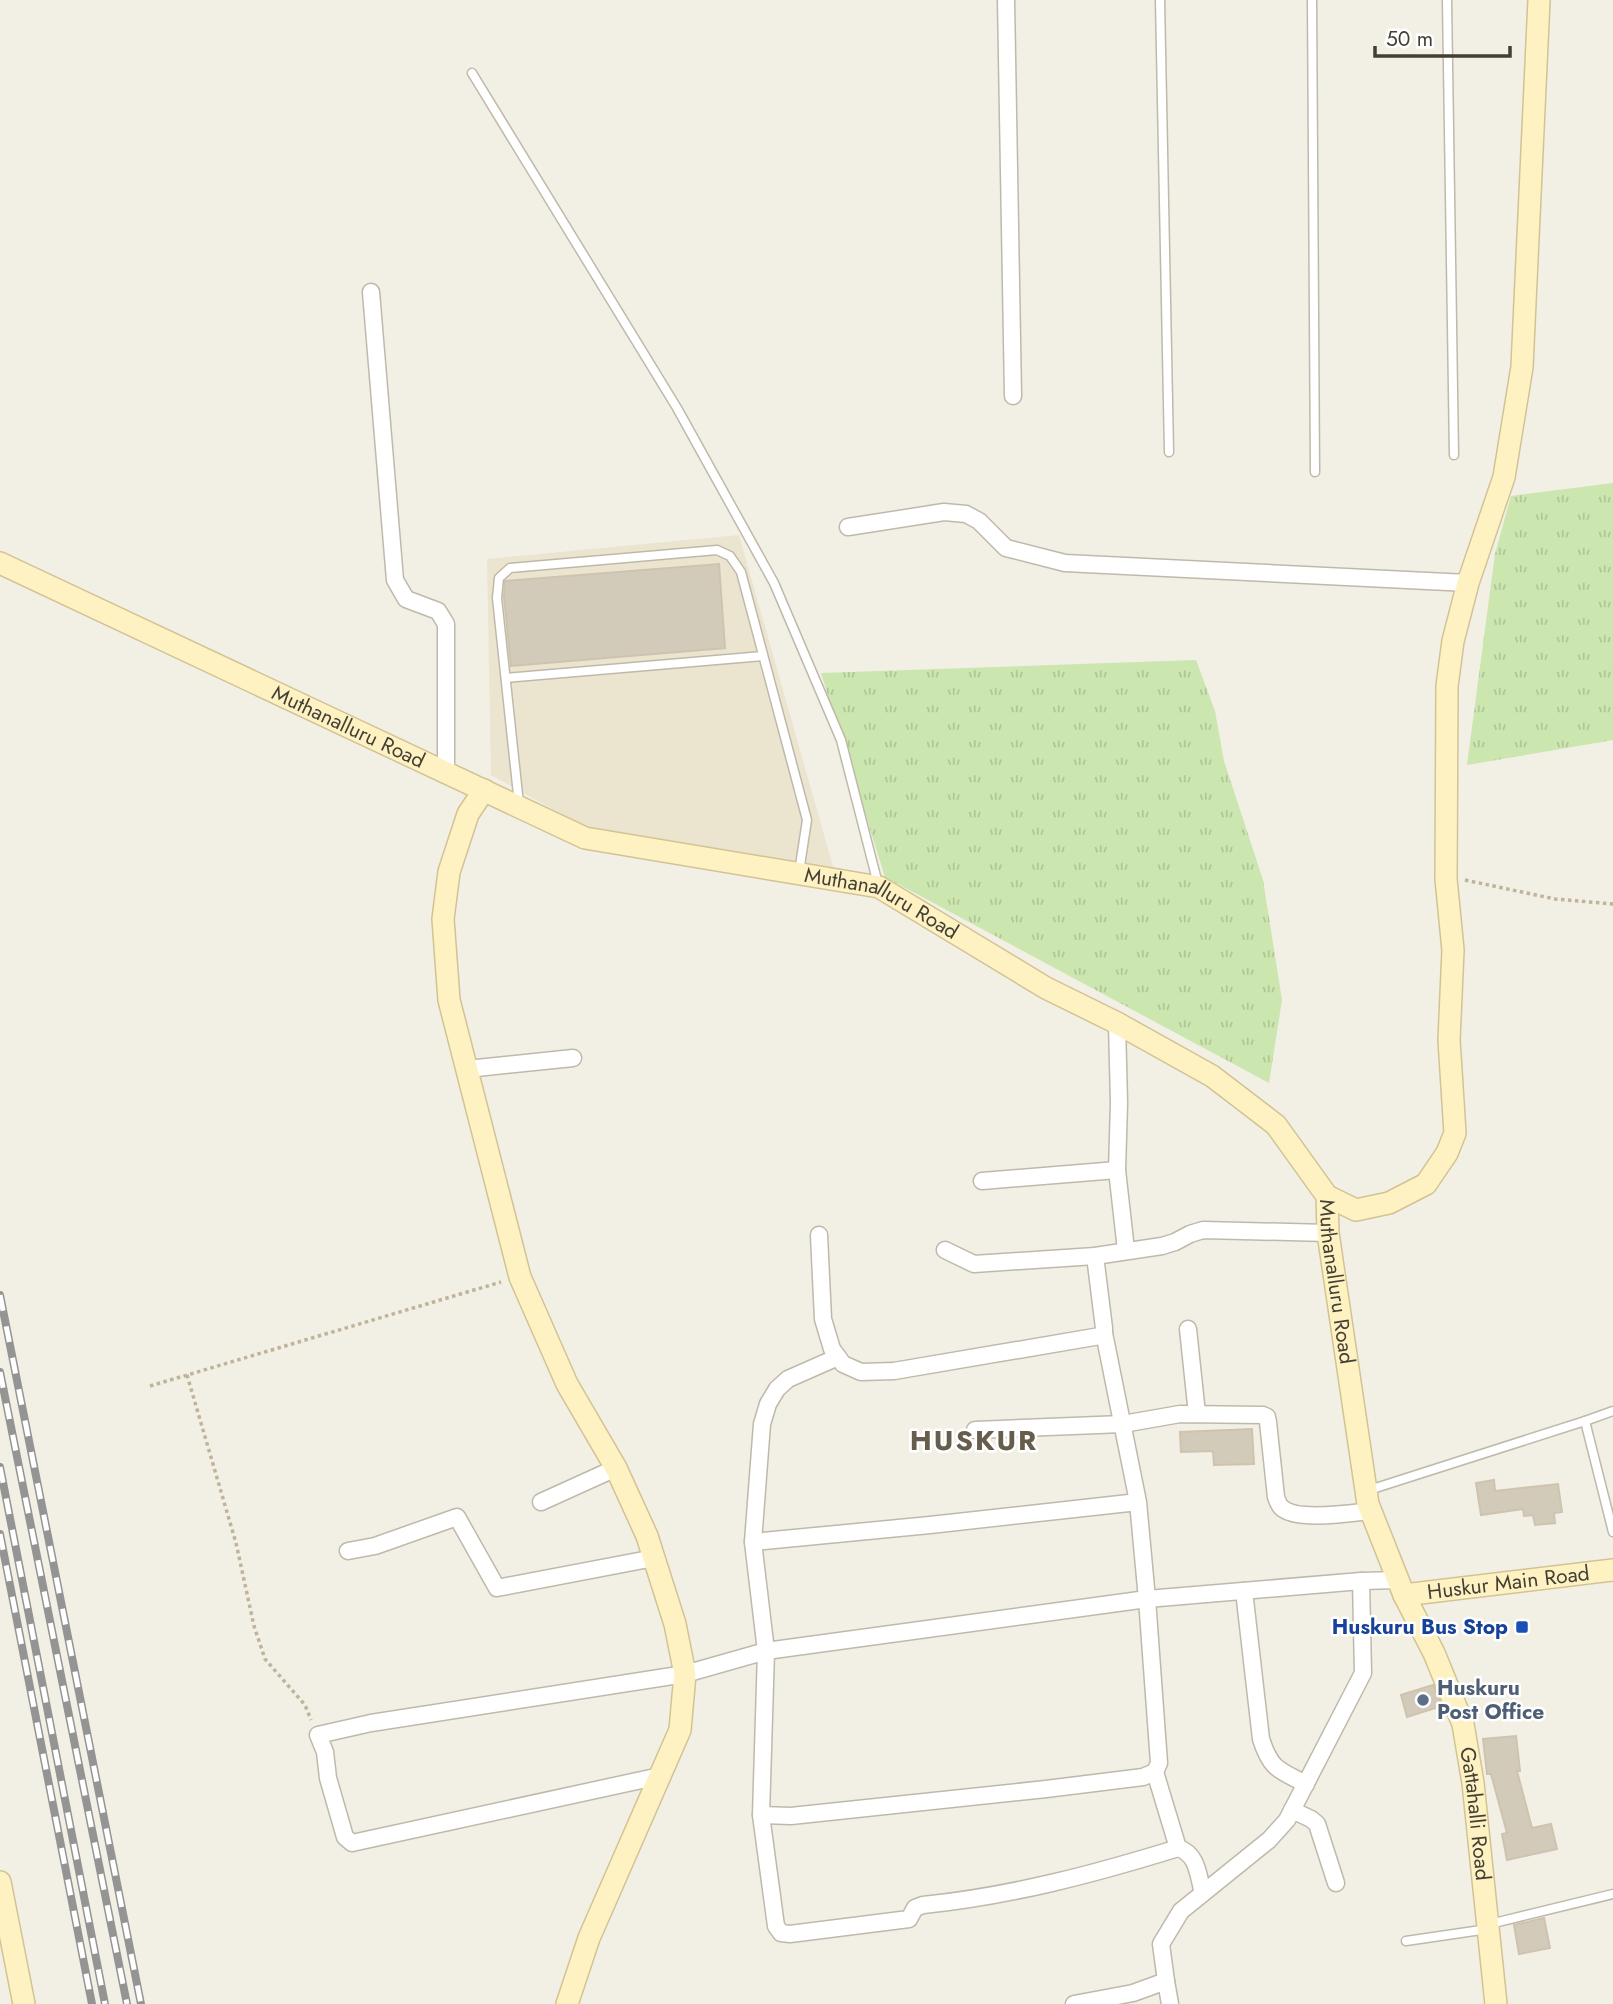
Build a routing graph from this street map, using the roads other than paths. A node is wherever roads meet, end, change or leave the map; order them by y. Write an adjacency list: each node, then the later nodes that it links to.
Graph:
1 (1006, 0): 8 (street)
2 (1160, 0): 9 (lane)
3 (1312, 0): 11 (lane)
4 (1447, 0): 10 (lane)
5 (1539, 0): 14 (street)
6 (472, 73): 21 (lane)
7 (371, 292): 17 (street)
8 (1013, 396)
9 (1169, 452)
10 (1454, 455)
11 (1315, 472)
12 (848, 527): 14 (street)
13 (0, 563): 17 (street, Muthanalluru Road)
14 (1468, 583): 27 (street)
15 (763, 656): 16 (lane); 16 (lane); 20 (lane)
16 (506, 678): 19 (lane)
17 (446, 772): 18 (street, Muthanalluru Road)
18 (484, 790): 19 (street, Muthanalluru Road); 24 (street)
19 (519, 807): 20 (street, Muthanalluru Road)
20 (799, 874): 21 (street, Muthanalluru Road)
21 (878, 887): 22 (street, Muthanalluru Road)
22 (1117, 1023): 25 (street); 27 (street, Muthanalluru Road)
23 (573, 1058): 24 (street)
24 (467, 1069): 41 (street)
25 (1117, 1170): 26 (street); 31 (street)
26 (982, 1181)
27 (1326, 1196): 28 (street, Muthanalluru Road)
28 (1328, 1233): 31 (street); 42 (street, Muthanalluru Road)
29 (818, 1235): 35 (street)
30 (945, 1250): 32 (street)
31 (1126, 1250): 32 (street)
32 (1095, 1256): 34 (street)
33 (1188, 1329): 37 (street)
34 (1104, 1333): 35 (street); 39 (street)
35 (838, 1357): 46 (street)
36 (1613, 1411): 38 (lane)
37 (1196, 1414): 39 (street); 42 (street)
38 (1585, 1421): 42 (lane); 45 (lane)
39 (1123, 1424): 40 (street); 44 (street)
40 (975, 1430)
41 (616, 1468): 43 (street); 48 (street)
42 (1369, 1501): 51 (street, Muthanalluru Road)
43 (541, 1502)
44 (1138, 1502): 46 (street); 53 (street)
45 (1613, 1532)
46 (753, 1542): 54 (street)
47 (348, 1551): 48 (street)
48 (654, 1558): 55 (street)
49 (1613, 1570): 51 (street, Huskur Main Road)
50 (1361, 1581): 51 (street); 52 (street); 58 (street)
51 (1401, 1588): 66 (street, Gattahalli Road)
52 (1244, 1591): 53 (street); 58 (street)
53 (1147, 1599): 54 (street); 56 (street)
54 (766, 1651): 55 (street); 60 (street)
55 (685, 1674): 57 (street); 57 (street)
56 (1155, 1772): 60 (street); 61 (street)
57 (660, 1776): 71 (street)
58 (1306, 1784): 59 (street)
59 (1292, 1810): 63 (street); 64 (street)
60 (761, 1815): 61 (street)
61 (1178, 1848): 64 (street)
62 (0, 1882): 70 (street)
63 (1336, 1882)
64 (1203, 1893): 68 (street)
65 (1613, 1894): 66 (lane)
66 (1488, 1927): 67 (lane); 74 (street, Gattahalli Road)
67 (1406, 1941)
68 (1166, 1981): 69 (street); 73 (street)
69 (1116, 2000): 72 (street)
70 (24, 2004)
71 (567, 2004)
72 (1074, 2004)
73 (1170, 2004)
74 (1496, 2004)

